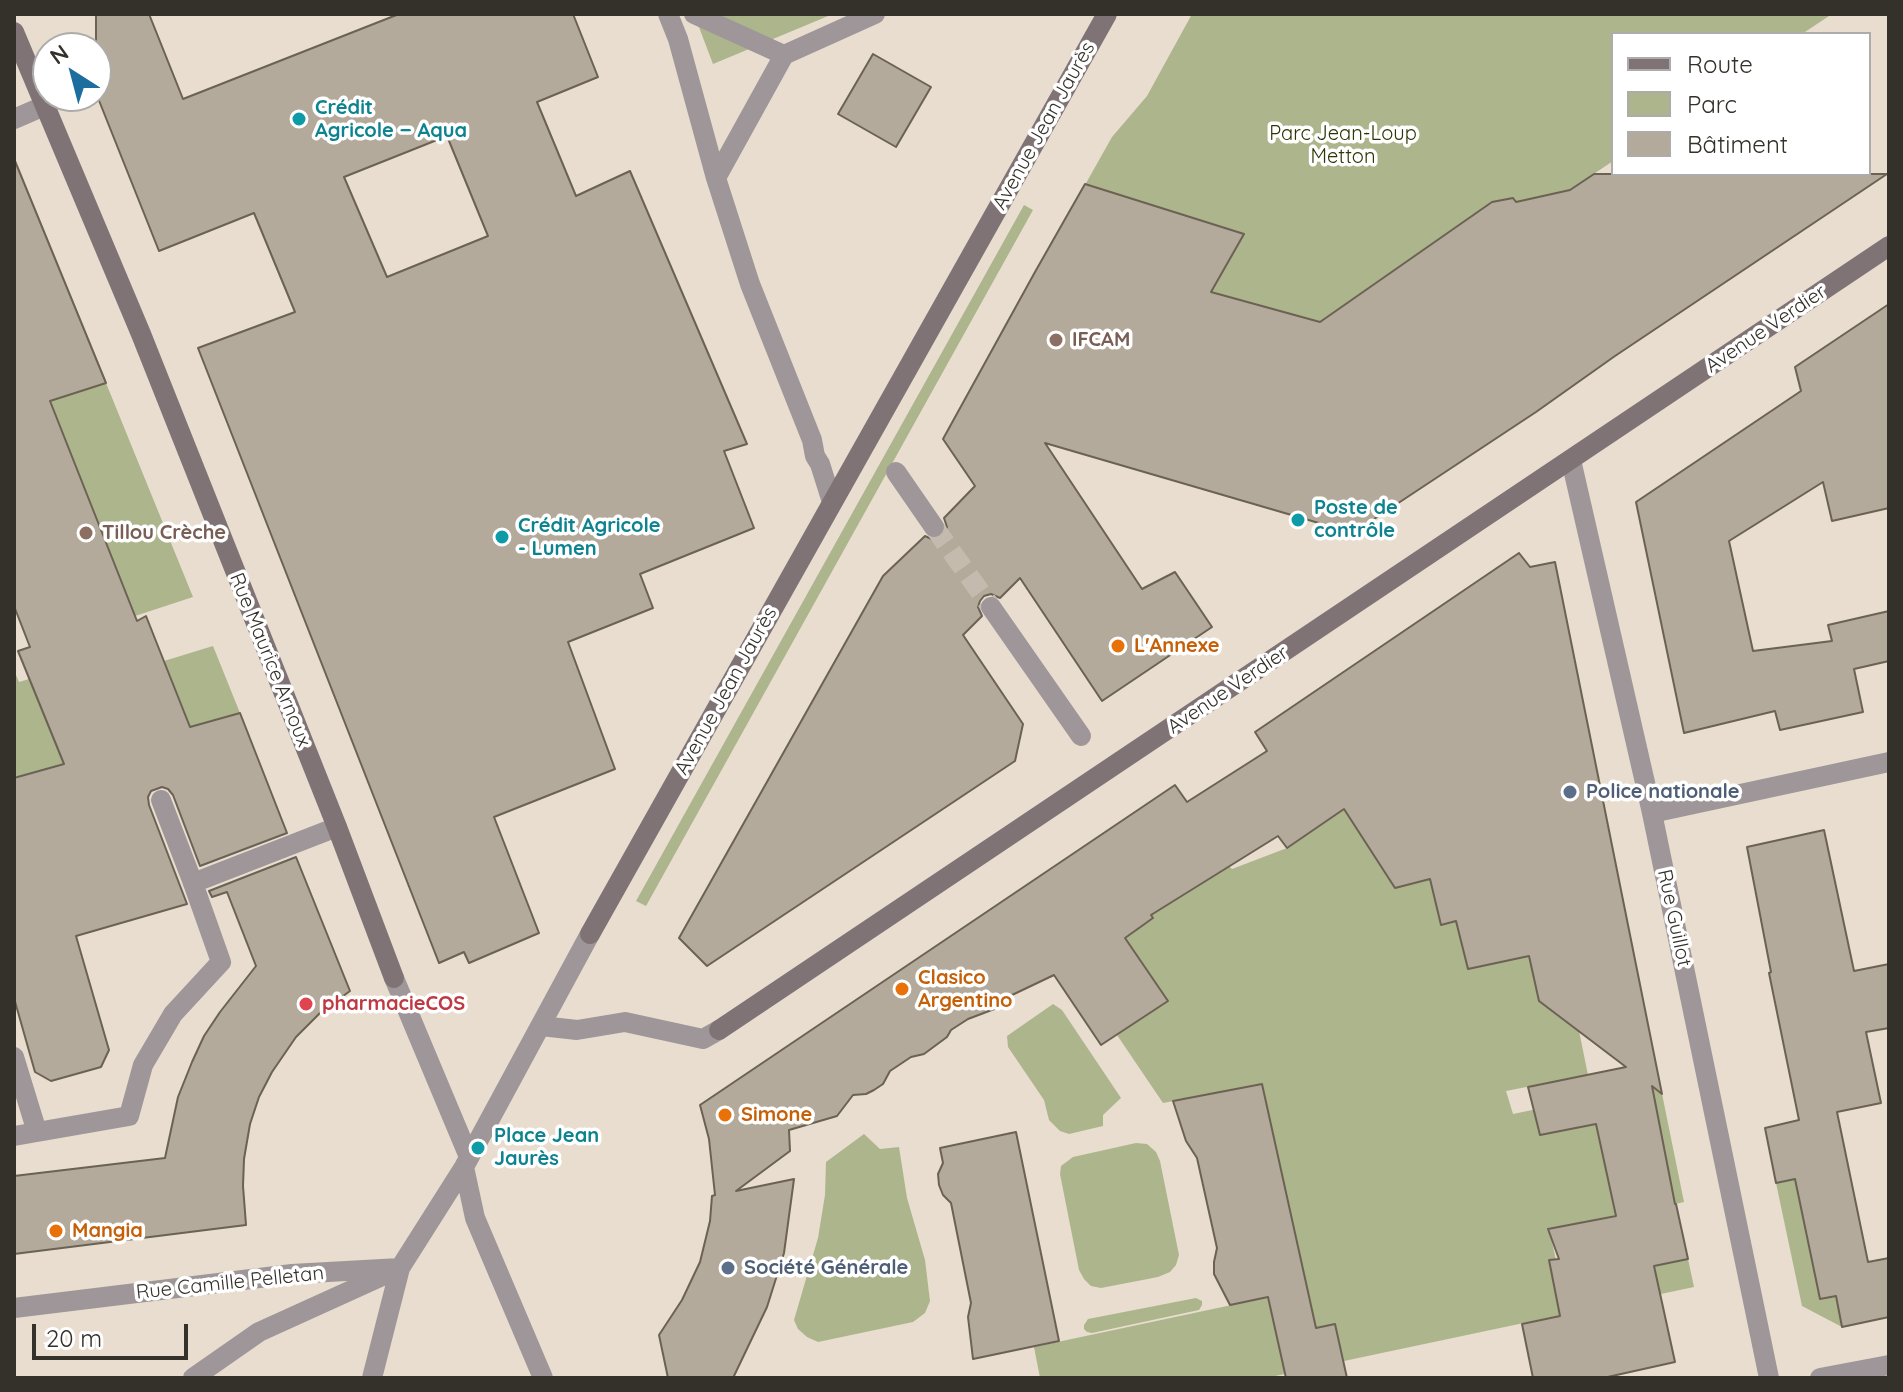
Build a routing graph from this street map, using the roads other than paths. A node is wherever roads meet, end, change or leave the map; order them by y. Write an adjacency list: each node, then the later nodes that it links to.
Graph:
1 (668, 14): 9 (street)
2 (694, 14): 6 (street)
3 (875, 14): 6 (street)
4 (1107, 14): 13 (street, Avenue Jean Jaurès)
5 (14, 32): 7 (street, Rue Maurice Arnoux)
6 (784, 55): 9 (street)
7 (32, 76)
8 (47, 112): 20 (street, Rue Maurice Arnoux)
9 (716, 178): 13 (street)
10 (1889, 246): 11 (street, Avenue Verdier)
11 (1571, 460): 19 (street, Rue Guillot); 22 (street, Avenue Verdier)
12 (896, 472): 14 (street)
13 (832, 502): 22 (street, Avenue Jean Jaurès)
14 (934, 527)
15 (991, 607): 16 (street)
16 (1081, 736)
17 (1889, 762): 19 (street)
18 (161, 800): 21 (street)
19 (1652, 813): 34 (street, Rue Guillot)
20 (337, 827): 21 (street); 26 (street, Rue Maurice Arnoux)
21 (193, 883): 24 (street)
22 (541, 1026): 26 (street, Avenue Jean Jaurès)
23 (14, 1057): 24 (street)
24 (37, 1132): 25 (street)
25 (14, 1136)
26 (466, 1162): 27 (street, Avenue Jean Jaurès); 33 (street, Rue Maurice Arnoux)
27 (400, 1268): 29 (street, Rue Camille Pelletan); 31 (street); 32 (street, Avenue Jean Jaurès)
28 (14, 1301): 29 (street)
29 (14, 1308)
30 (1889, 1365): 35 (street)
31 (193, 1378)
32 (372, 1378)
33 (543, 1378)
34 (1769, 1378)
35 (1820, 1378)

